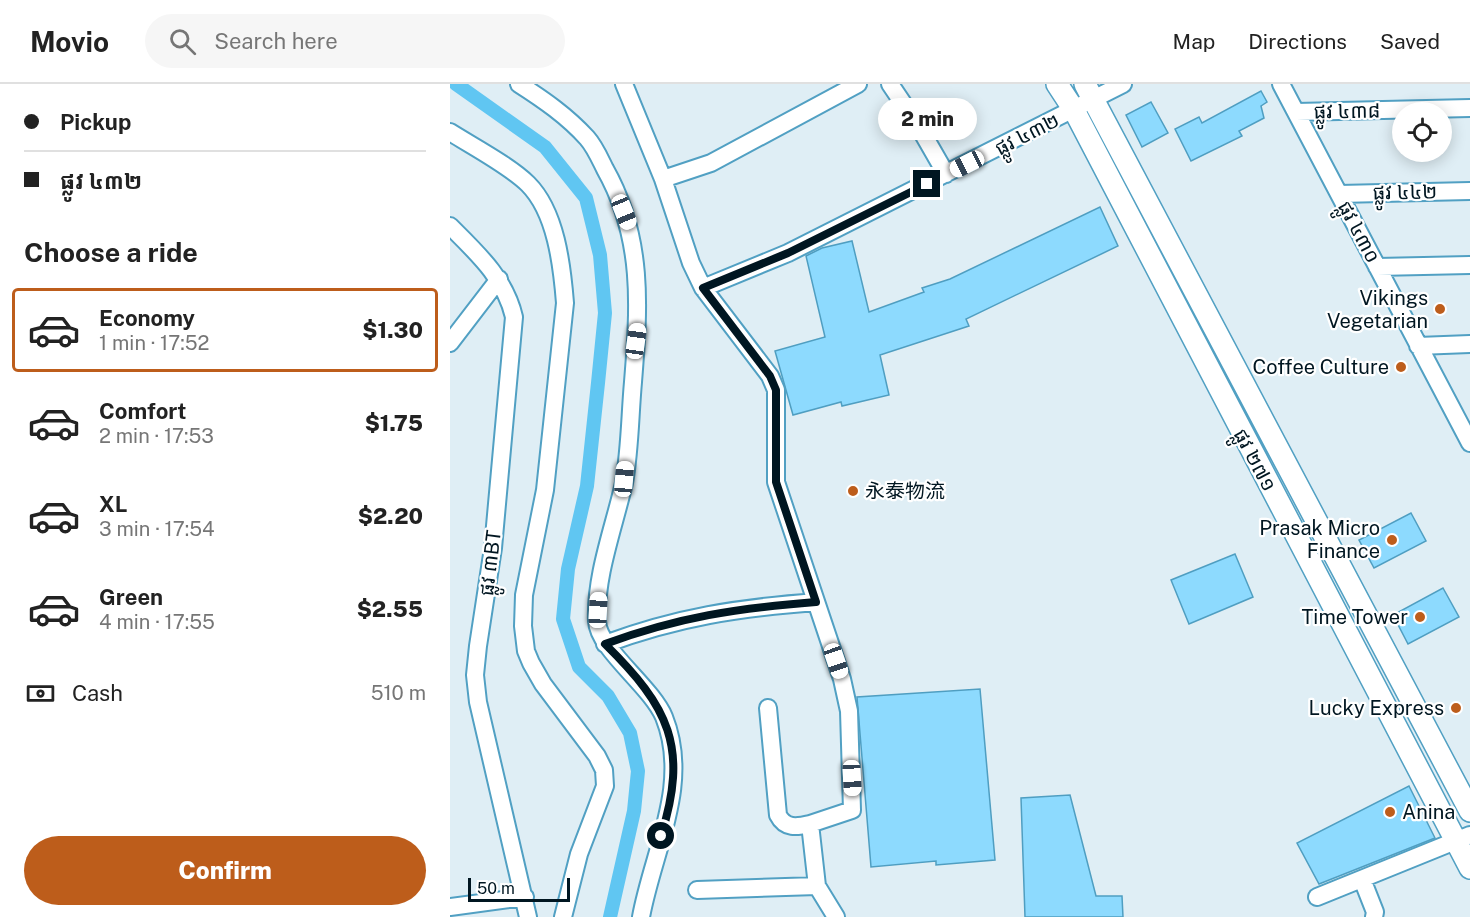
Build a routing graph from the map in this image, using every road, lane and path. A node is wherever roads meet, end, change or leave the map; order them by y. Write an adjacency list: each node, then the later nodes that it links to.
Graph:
1 (519, 84): 27 (street)
2 (624, 84): 14 (street)
3 (858, 84): 14 (street)
4 (890, 84): 13 (street)
5 (1057, 84): 10 (main road, ផ្លូវ ២៧១)
6 (1123, 84): 8 (street, ផ្លូវ ៤៣២)
7 (1281, 84): 11 (street, ផ្លូវ ៤៣០)
8 (1089, 91): 10 (street, ផ្លូវ ៤៣២); 29 (main road, ផ្លូវ ២៧១)
9 (1470, 108): 11 (street, ផ្លូវ ៤៣៨)
10 (1074, 111): 13 (street, ផ្លូវ ៤៣២); 31 (main road, ផ្លូវ ២៧១)
11 (1296, 112): 16 (street, ផ្លូវ ៤៣០)
12 (450, 132): 40 (street)
13 (946, 174): 21 (street, ផ្លូវ ៤៣២)
14 (663, 179): 21 (street)
15 (1470, 191): 16 (street, ផ្លូវ ៤៤២)
16 (1339, 194): 19 (street, ផ្លូវ ៤៣០)
17 (450, 226): 20 (street, ផ្លូវ ៣BT)
18 (1470, 265): 19 (street)
19 (1377, 267): 24 (street, ផ្លូវ ៤៣០)
20 (499, 279): 22 (street); 36 (street, ផ្លូវ ៣BT)
21 (703, 288): 26 (street)
22 (450, 343)
23 (1470, 344): 24 (street)
24 (1418, 346): 25 (street, ផ្លូវ ៤៣០)
25 (1470, 443)
26 (816, 602): 27 (street); 30 (street)
27 (605, 644): 41 (street)
28 (768, 708): 30 (street)
29 (1470, 811)
30 (810, 824): 34 (street)
31 (1463, 838): 32 (main road, ផ្លូវ ២៧១); 33 (street)
32 (1470, 868)
33 (1362, 879): 37 (street); 43 (street)
34 (817, 886): 35 (street); 42 (street)
35 (698, 890)
36 (525, 897): 38 (street); 39 (street, ផ្លូវ ៣BT)
37 (1317, 897)
38 (450, 908)
39 (528, 917)
40 (563, 917)
41 (641, 917)
42 (836, 917)
43 (1374, 917)

